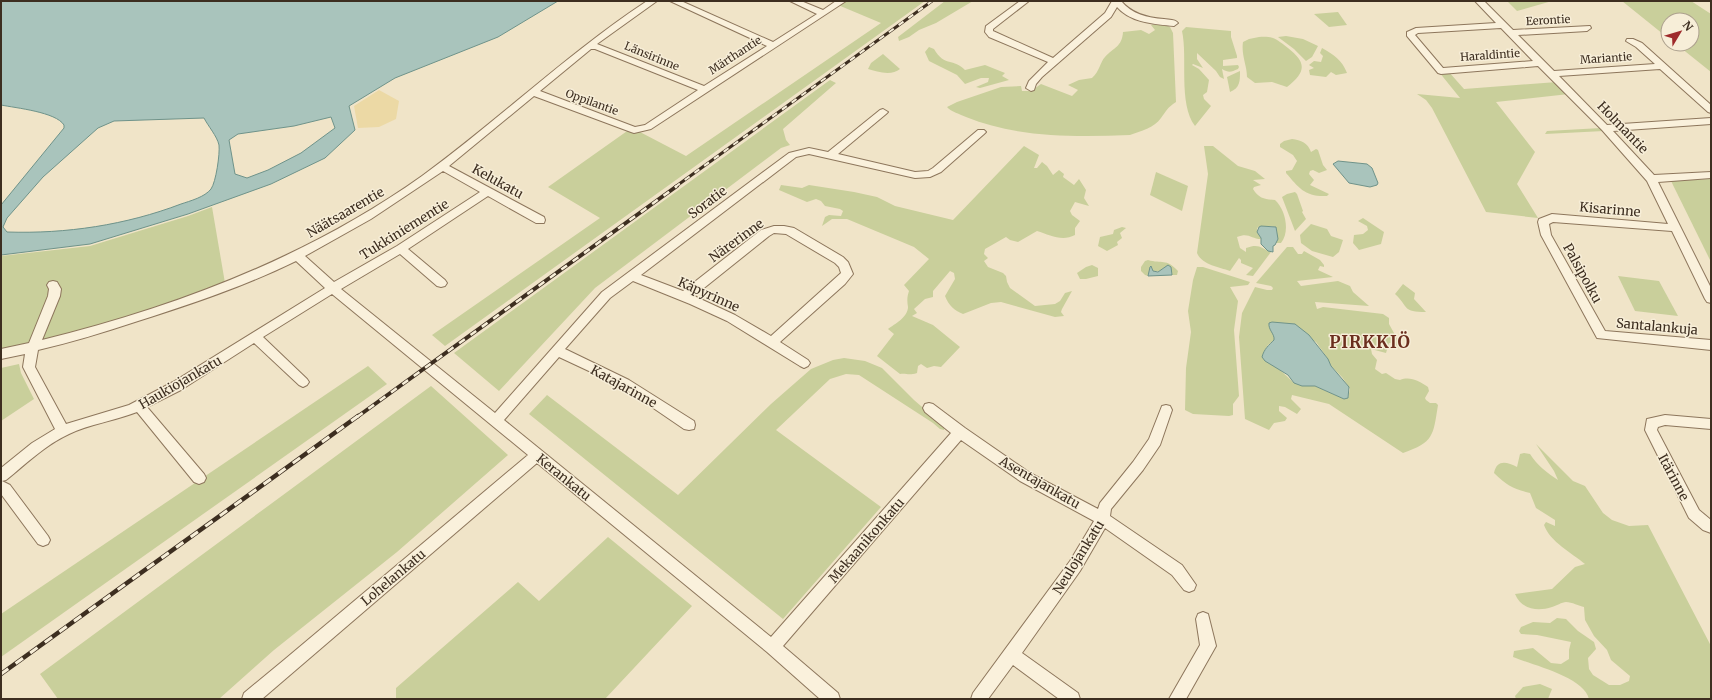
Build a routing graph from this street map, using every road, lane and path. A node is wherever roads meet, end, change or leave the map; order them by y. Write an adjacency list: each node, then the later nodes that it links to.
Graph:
1 (653, 1): 15 (street, Näätsaarentie)
2 (674, 1): 14 (street)
3 (794, 1): 8 (street)
4 (842, 1): 8 (street, Märthantie)
5 (1025, 1): 16 (street)
6 (1117, 1): 9 (street); 16 (street)
7 (1479, 1): 10 (street, Holmantie)
8 (823, 13): 14 (street, Märthantie)
9 (1174, 23)
10 (1502, 25): 12 (street, Holmantie); 17 (street, Haraldintie)
11 (1587, 28): 12 (street, Eerontie)
12 (1510, 33): 17 (street, Holmantie)
13 (1630, 41): 18 (street)
14 (773, 45): 21 (street, Märthantie)
15 (590, 46): 21 (street, Länsirinne); 22 (street, Näätsaarentie)
16 (1055, 62): 20 (street)
17 (1540, 63): 19 (street, Holmantie)
18 (1662, 66): 19 (street, Mariantie); 23 (street)
19 (1552, 74): 26 (street, Holmantie)
20 (1031, 88)
21 (705, 90): 27 (street, Märthantie)
22 (534, 93): 27 (street, Oppilantie); 30 (street, Näätsaarentie)
23 (1711, 110)
24 (883, 112): 29 (street)
25 (1711, 121): 26 (street)
26 (1605, 128): 32 (street, Holmantie)
27 (642, 130)
28 (981, 132): 29 (street, Soratie)
29 (830, 156): 39 (street, Soratie)
30 (442, 166): 33 (street, Kelukatu); 38 (street, Näätsaarentie)
31 (1711, 176): 32 (street)
32 (1652, 178): 36 (street, Holmantie)
33 (487, 192): 34 (street, Kelukatu); 37 (street, Tukkiniementie)
34 (540, 220)
35 (1543, 222): 36 (street, Kisarinne); 46 (street, Palsipolku)
36 (1676, 228): 41 (street, Holmantie)
37 (401, 249): 40 (street); 43 (street, Tukkiniementie)
38 (297, 256): 43 (street, Kerankatu); 50 (street, Näätsaarentie)
39 (632, 276): 44 (street, Käpyrinne); 51 (street, Soratie)
40 (441, 283)
41 (1707, 284): 45 (street, Holmantie)
42 (53, 285): 50 (street)
43 (334, 289): 47 (street, Haukiojankatu); 58 (street, Kerankatu)
44 (684, 297): 48 (street, Käpyrinne); 48 (street, Närerinne)
45 (1711, 299)
46 (1601, 335): 49 (street, Santalankuja)
47 (255, 337): 54 (street); 55 (street, Haukiojankatu)
48 (772, 342): 53 (street, Käpyrinne)
49 (1711, 345)
50 (33, 348): 52 (street, Näätsaarentie); 61 (street)
51 (558, 351): 58 (street, Soratie); 60 (street, Katajarinne)
52 (1, 354)
53 (804, 363)
54 (303, 382)
55 (138, 406): 61 (street, Haukiojankatu); 65 (street)
56 (929, 408): 62 (street, Asentajankatu)
57 (1166, 410): 67 (street, Neulojankatu)
58 (495, 421): 63 (street, Kerankatu)
59 (1711, 424): 68 (street, Itärinne)
60 (689, 425)
61 (63, 431): 64 (street, Haukiojankatu)
62 (960, 432): 67 (street, Asentajankatu); 72 (street, Mekaanikonkatu)
63 (537, 455): 72 (street, Kerankatu); 74 (street, Lohelankatu)
64 (1, 476)
65 (199, 478)
66 (1, 486): 69 (street)
67 (1103, 519): 70 (street, Asentajankatu); 73 (street, Neulojankatu)
68 (1709, 527)
69 (43, 540)
70 (1190, 585)
71 (1203, 619): 78 (street)
72 (772, 648): 75 (street, Kerankatu)
73 (1011, 654): 76 (street, Neulojankatu); 77 (street)
74 (250, 699)
75 (832, 699)
76 (979, 699)
77 (1072, 699)
78 (1177, 699)

